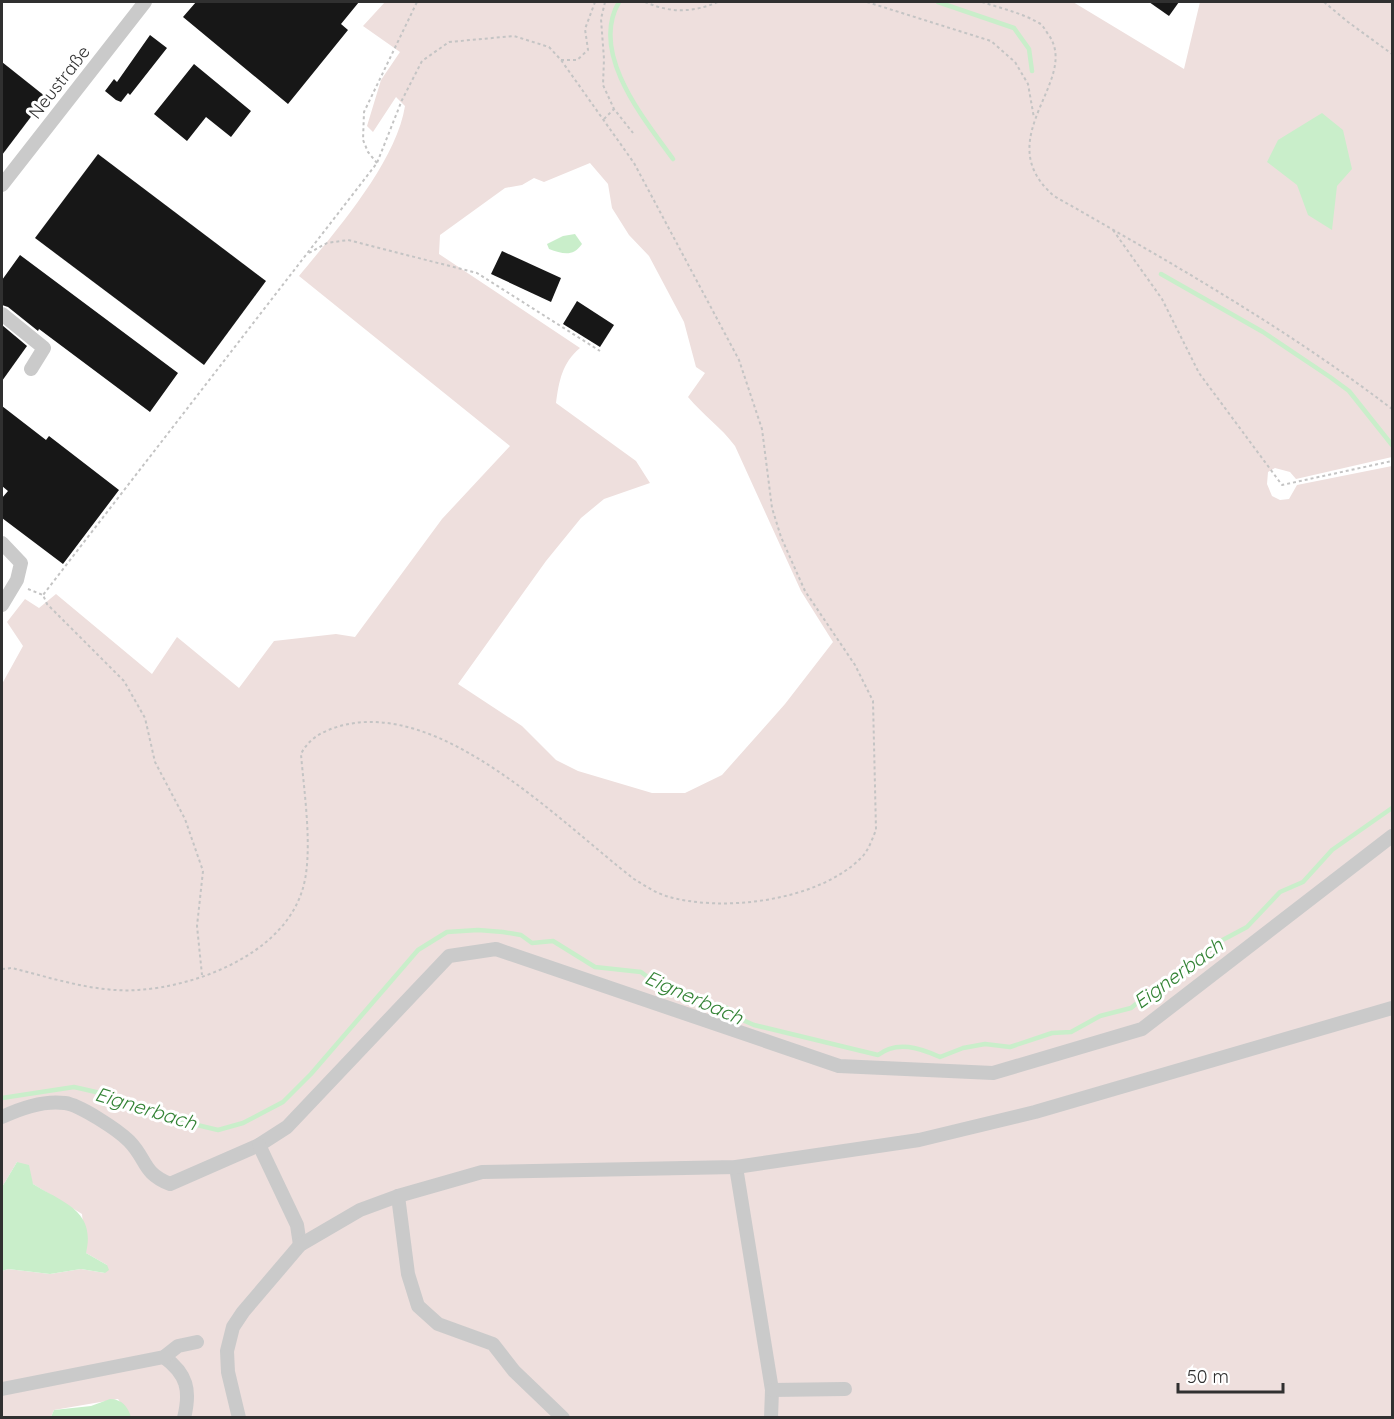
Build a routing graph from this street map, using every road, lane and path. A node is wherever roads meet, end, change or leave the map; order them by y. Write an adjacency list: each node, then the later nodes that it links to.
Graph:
1 (145, 2): 17 (street, Neustraße)
2 (417, 2): 16 (path)
3 (595, 2): 11 (path)
4 (605, 2): 12 (path)
5 (645, 2): 6 (path)
6 (718, 2)
7 (867, 2): 14 (path)
8 (982, 2): 14 (path)
9 (1324, 2): 10 (path)
10 (1392, 54)
11 (561, 60): 13 (path); 16 (path)
12 (614, 110): 13 (path); 15 (path)
13 (604, 119): 31 (path)
14 (1034, 119): 18 (path)
15 (633, 133)
16 (377, 163): 19 (path)
17 (2, 185)
18 (1113, 229): 23 (path); 24 (path)
19 (307, 254): 21 (path); 27 (path)
20 (2, 314): 22 (street)
21 (600, 351)
22 (31, 369)
23 (1392, 410)
24 (1392, 461)
25 (2, 543): 26 (street)
26 (21, 563): 27 (path); 28 (street)
27 (43, 595): 31 (path)
28 (2, 605)
29 (1392, 836): 34 (street)
30 (2, 969): 31 (path)
31 (203, 976)
32 (1392, 1008): 35 (street)
33 (2, 1117): 34 (street)
34 (259, 1145): 37 (street)
35 (736, 1167): 36 (street); 42 (street)
36 (398, 1196): 37 (street); 45 (street)
37 (300, 1245): 44 (street)
38 (197, 1342): 39 (street)
39 (164, 1357): 40 (street); 43 (street)
40 (2, 1389)
41 (845, 1389): 42 (street)
42 (772, 1390): 46 (street)
43 (184, 1418)
44 (239, 1418)
45 (562, 1418)
46 (771, 1418)

